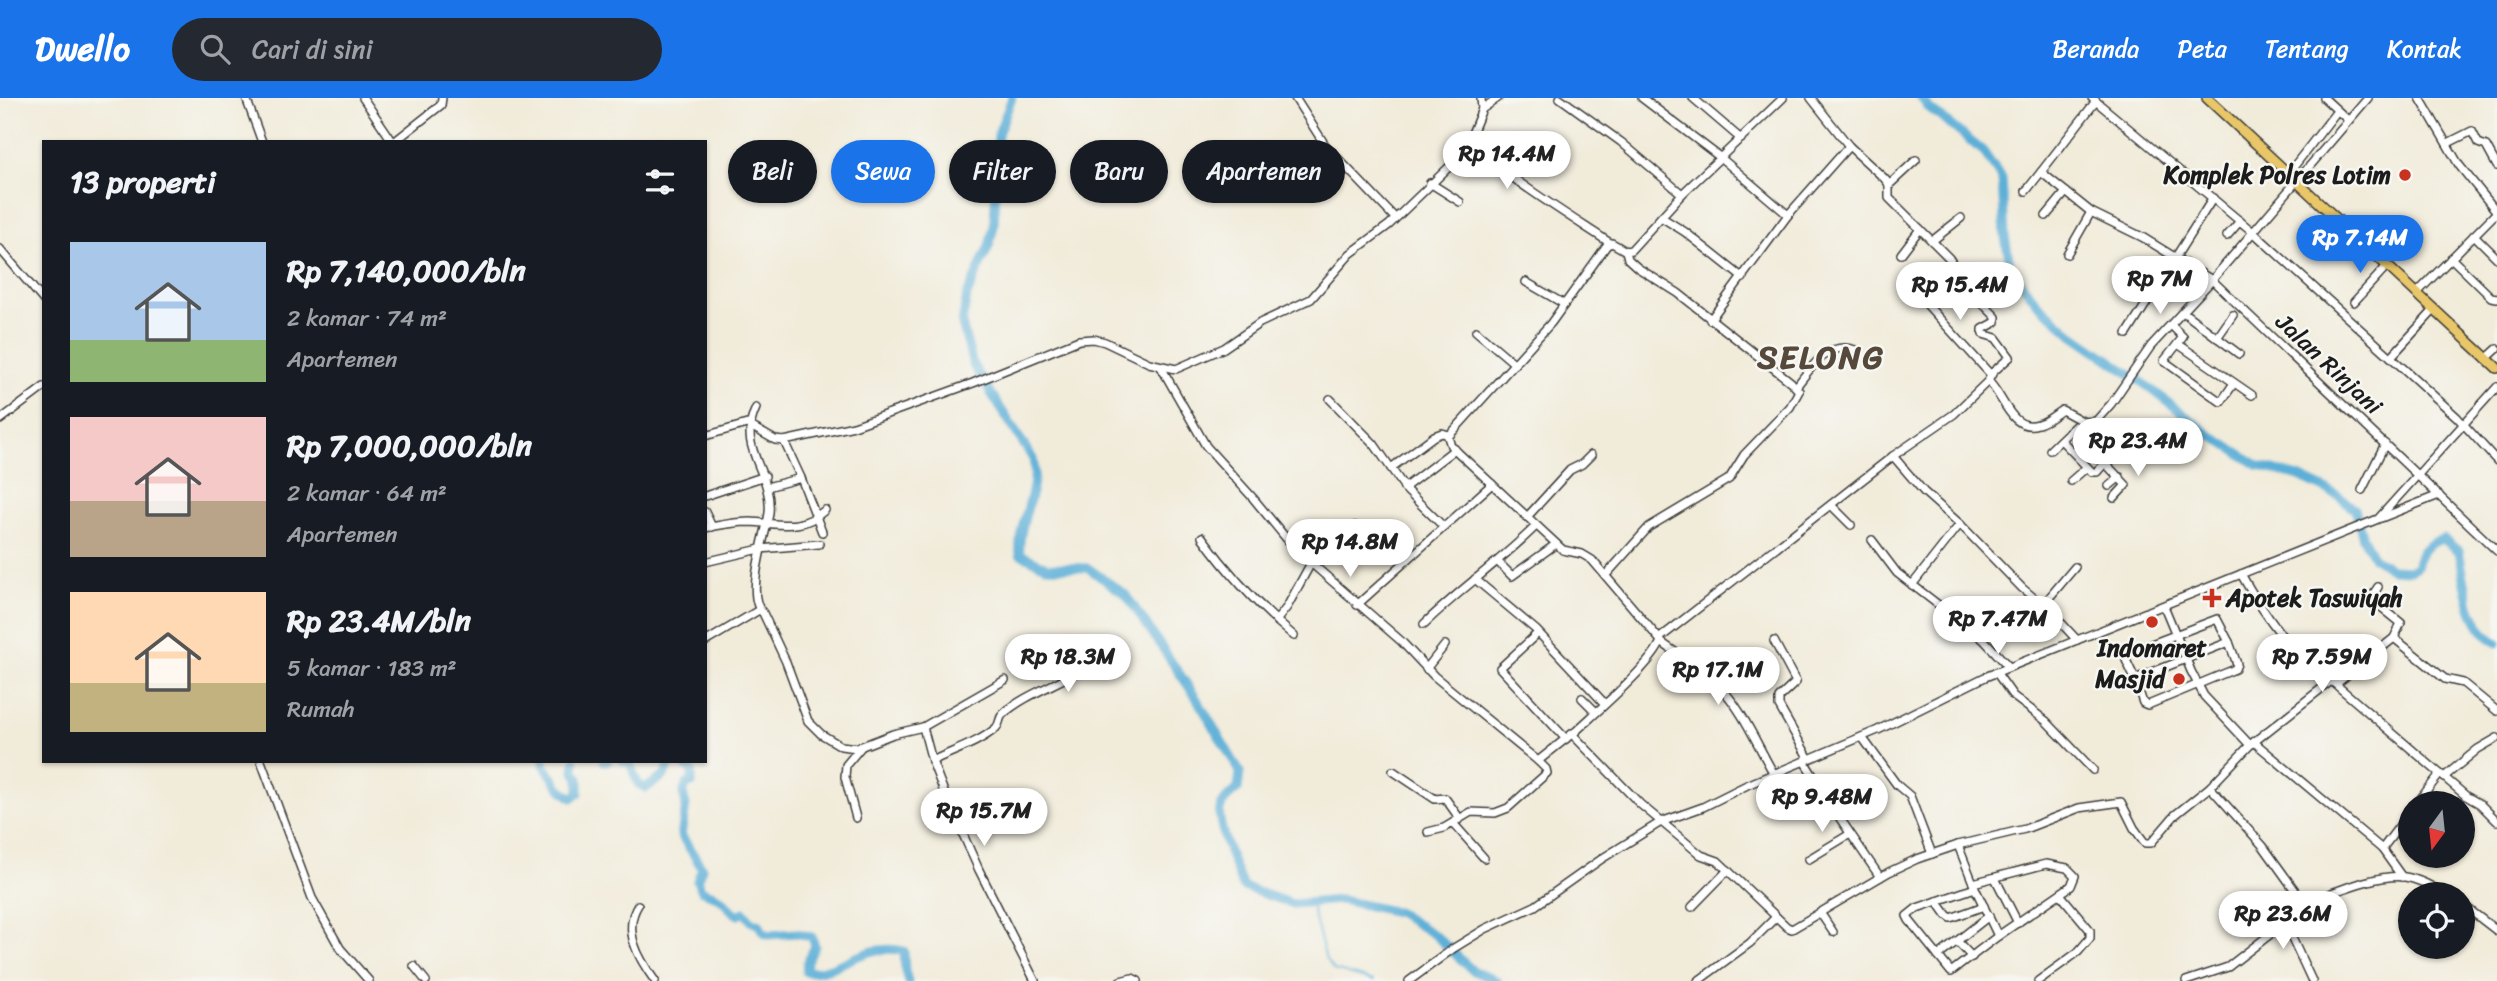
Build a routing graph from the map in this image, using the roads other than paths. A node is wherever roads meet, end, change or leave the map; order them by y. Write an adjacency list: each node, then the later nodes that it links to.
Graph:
1 (246, 98): 22 (street)
2 (363, 98): 23 (street)
3 (442, 98): 24 (street)
4 (1295, 98): 47 (street)
5 (1481, 98): 17 (street)
6 (1498, 98): 17 (street)
7 (1560, 98): 39 (street)
8 (1642, 98): 29 (street)
9 (1693, 98): 21 (street)
10 (1783, 98): 21 (street)
11 (1811, 98): 26 (street)
12 (2207, 98): 33 (main road)
13 (2324, 98): 18 (street)
14 (2368, 98): 19 (street)
15 (2420, 98): 25 (street)
16 (2094, 100): 32 (street); 40 (street)
17 (1482, 109): 20 (street)
18 (2337, 111): 19 (street); 33 (street)
19 (2348, 120): 34 (street)
20 (1471, 136): 35 (street); 55 (street)
21 (1741, 139): 29 (street)
22 (261, 140)
23 (392, 140)
24 (396, 140)
25 (2448, 143): 28 (street); 43 (street)
26 (1849, 146): 36 (street); 44 (street)
27 (2497, 147): 28 (street)
28 (2488, 152): 31 (street)
29 (1721, 158): 39 (street); 44 (street)
30 (1916, 160): 36 (street)
31 (2497, 166)
32 (2041, 172): 37 (street); 38 (street, Jalan Rinjani)
33 (2288, 173): 34 (main road)
34 (2296, 181): 51 (street); 63 (main road)
35 (1430, 183): 41 (street); 47 (street)
36 (1889, 185): 50 (street)
37 (2026, 191)
38 (2066, 192): 42 (street, Jalan Rinjani); 45 (street)
39 (1682, 194): 46 (street)
40 (2213, 198): 49 (street); 60 (street)
41 (1460, 202)
42 (2091, 212): 59 (street); 60 (street, Jalan Rinjani)
43 (2497, 212): 52 (street)
44 (1788, 215): 64 (street)
45 (2046, 216)
46 (1661, 217): 57 (street); 64 (street)
47 (1395, 218): 88 (street)
48 (1961, 218): 54 (street)
49 (2240, 221): 51 (street); 53 (street)
50 (1920, 229): 54 (street); 58 (street)
51 (2253, 232): 65 (street); 85 (street)
52 (2474, 235): 61 (street); 62 (street)
53 (2227, 236)
54 (1932, 241): 90 (street)
55 (1610, 243): 57 (street); 72 (street)
56 (0, 249): 70 (street)
57 (1626, 251): 76 (street)
58 (1901, 254)
59 (2067, 254)
60 (2175, 256): 65 (street, Jalan Rinjani); 79 (street)
61 (2451, 258): 68 (street); 69 (street)
62 (2497, 258)
63 (2386, 267): 68 (main road); 71 (street)
64 (1743, 278): 76 (street)
65 (2212, 280): 74 (street); 107 (street, Jalan Rinjani)
66 (1526, 282): 72 (street)
67 (1910, 286): 90 (street)
68 (2416, 294): 73 (main road)
69 (2497, 298)
70 (42, 299)
71 (2354, 302)
72 (1564, 304): 87 (street)
73 (2434, 310): 85 (street); 86 (main road)
74 (2183, 312): 77 (street); 80 (street)
75 (2234, 315): 80 (street)
76 (1710, 320): 92 (street)
77 (2171, 325): 81 (street); 99 (street)
78 (1476, 331): 87 (street)
79 (2127, 334)
80 (2217, 338): 84 (street)
81 (2178, 344): 91 (street); 91 (street)
82 (2497, 349): 86 (street)
83 (1858, 351): 92 (street)
84 (2239, 354)
85 (2391, 357): 101 (street)
86 (2486, 359): 89 (main road)
87 (1515, 364): 104 (street)
88 (1161, 367): 106 (street); 149 (street)
89 (2497, 368)
90 (1990, 378): 99 (street); 111 (street)
91 (2234, 383): 95 (street)
92 (1796, 387): 153 (street)
93 (2497, 387): 101 (street)
94 (42, 388): 98 (street)
95 (2252, 395)
96 (1330, 399): 115 (street)
97 (756, 408): 100 (street)
98 (0, 420)
99 (2081, 421): 102 (street)
100 (750, 424): 103 (street); 106 (street); 116 (street)
101 (2464, 425): 112 (street); 117 (street)
102 (2074, 428): 105 (street); 113 (street)
103 (707, 435)
104 (1449, 435): 108 (street); 115 (street)
105 (2061, 440): 109 (street); 114 (street)
106 (784, 441): 119 (street)
107 (2385, 444): 117 (street, Jalan Rinjani); 125 (street)
108 (1455, 449): 121 (street); 124 (street)
109 (2050, 450)
110 (1591, 455): 131 (street)
111 (1893, 456): 129 (street); 135 (street)
112 (2497, 461)
113 (2105, 463): 114 (street); 118 (street)
114 (2087, 467): 120 (street)
115 (1391, 468): 124 (street)
116 (765, 476): 123 (street); 126 (street)
117 (2419, 476): 127 (street, Jalan Rinjani); 133 (street)
118 (2120, 477): 122 (street); 128 (street)
119 (801, 478): 123 (street); 132 (street)
120 (2071, 481)
121 (1492, 484): 131 (street); 139 (street)
122 (2109, 486)
123 (767, 487): 134 (street)
124 (1404, 488): 139 (street)
125 (2362, 490)
126 (707, 495)
127 (2439, 495): 133 (street); 147 (street, Jalan Rinjani)
128 (2114, 498)
129 (1831, 505): 138 (street); 167 (street)
130 (825, 510): 132 (street)
131 (1527, 517): 137 (street)
132 (816, 518): 134 (street); 141 (street)
133 (2375, 520): 152 (street)
134 (766, 524): 140 (street); 146 (street)
135 (1960, 524): 155 (street); 158 (street)
136 (1354, 526): 149 (street)
137 (1536, 526): 145 (street); 150 (street)
138 (1852, 526)
139 (1444, 527): 157 (street)
140 (708, 528)
141 (822, 532)
142 (1202, 537): 161 (street)
143 (1872, 540): 155 (street)
144 (819, 544): 146 (street)
145 (1556, 544): 150 (street); 153 (street)
146 (760, 549): 148 (street); 160 (street)
147 (2497, 551)
148 (707, 562)
149 (1309, 562): 157 (street); 161 (street)
150 (1498, 562): 154 (street)
151 (2075, 567): 158 (street)
152 (2241, 574): 159 (street); 180 (street)
153 (1606, 575): 167 (street)
154 (1475, 579): 162 (street); 163 (street)
155 (1912, 585): 174 (street)
156 (2378, 587): 166 (street)
157 (1357, 605): 175 (street)
158 (2043, 605): 168 (street)
159 (2164, 606): 164 (street); 168 (street)
160 (759, 610): 169 (street); 191 (street)
161 (1276, 621): 165 (street)
162 (1424, 624)
163 (1538, 633): 183 (street); 187 (street)
164 (2175, 634): 171 (street); 173 (street); 178 (street)
165 (1294, 636)
166 (2394, 638): 180 (street); 184 (street)
167 (1660, 640): 183 (street); 198 (street)
168 (2077, 640): 174 (street)
169 (707, 641)
170 (1774, 641): 192 (street)
171 (2229, 642): 173 (street); 181 (street)
172 (1445, 645): 175 (street)
173 (2186, 660): 178 (street); 181 (street)
174 (2009, 667): 177 (street)
175 (1426, 669): 194 (street)
176 (1080, 670): 193 (street)
177 (1996, 672): 188 (street); 196 (street)
178 (2135, 679): 181 (street)
179 (1005, 680): 186 (street)
180 (2333, 683): 190 (street); 199 (street)
181 (2197, 684): 190 (street)
182 (1582, 698): 185 (street)
183 (1605, 705): 185 (street)
184 (2497, 711)
185 (1596, 712): 187 (street)
186 (923, 727): 191 (street); 193 (street)
187 (1569, 736): 194 (street); 205 (street)
188 (1862, 737): 192 (street); 211 (street)
189 (2497, 737): 199 (street)
190 (2252, 743): 200 (street); 210 (street)
191 (861, 747): 202 (street)
192 (1807, 760): 198 (street); 208 (street)
193 (932, 761): 242 (street)
194 (1538, 761): 203 (street)
195 (262, 763): 239 (street)
196 (2093, 770)
197 (1393, 771): 203 (street)
198 (1773, 774): 205 (street)
199 (2442, 775): 201 (street); 204 (street)
200 (2210, 787): 209 (street); 222 (street)
201 (2428, 791)
202 (856, 818)
203 (1457, 821): 207 (street); 212 (street)
204 (2497, 821)
205 (1661, 822): 214 (street); 245 (street)
206 (2398, 828): 210 (street)
207 (1428, 832)
208 (1850, 834): 213 (street); 215 (street)
209 (1958, 845): 211 (street); 219 (street)
210 (2382, 849): 216 (street)
211 (1932, 853): 215 (street)
212 (1484, 858)
213 (1809, 859)
214 (1728, 870): 225 (street); 229 (street)
215 (1880, 877): 226 (street)
216 (2402, 877): 218 (street); 222 (street)
217 (1995, 878): 219 (street); 220 (street); 231 (street)
218 (2418, 882)
219 (1974, 885): 221 (street); 224 (street)
220 (2060, 894): 231 (street); 247 (street)
221 (1937, 901): 224 (street); 236 (street)
222 (2304, 903): 230 (street)
223 (638, 905): 241 (street)
224 (1984, 906): 228 (street)
225 (1692, 907)
226 (1821, 914): 229 (street); 233 (street)
227 (2475, 914): 232 (street)
228 (1989, 916): 234 (street); 235 (street)
229 (1776, 917): 246 (street)
230 (2286, 922): 248 (street); 249 (street)
231 (2018, 923): 234 (street)
232 (2497, 931)
233 (1833, 932)
234 (1998, 936): 237 (street)
235 (1957, 941): 236 (street); 237 (street)
236 (1938, 956): 237 (street)
237 (1972, 957)
238 (414, 966): 240 (street)
239 (369, 981)
240 (426, 981)
241 (655, 981)
242 (1035, 981)
243 (1121, 981): 244 (street)
244 (1138, 981)
245 (1409, 981)
246 (1698, 981)
247 (2038, 981)
248 (2186, 981)
249 (2312, 981)

